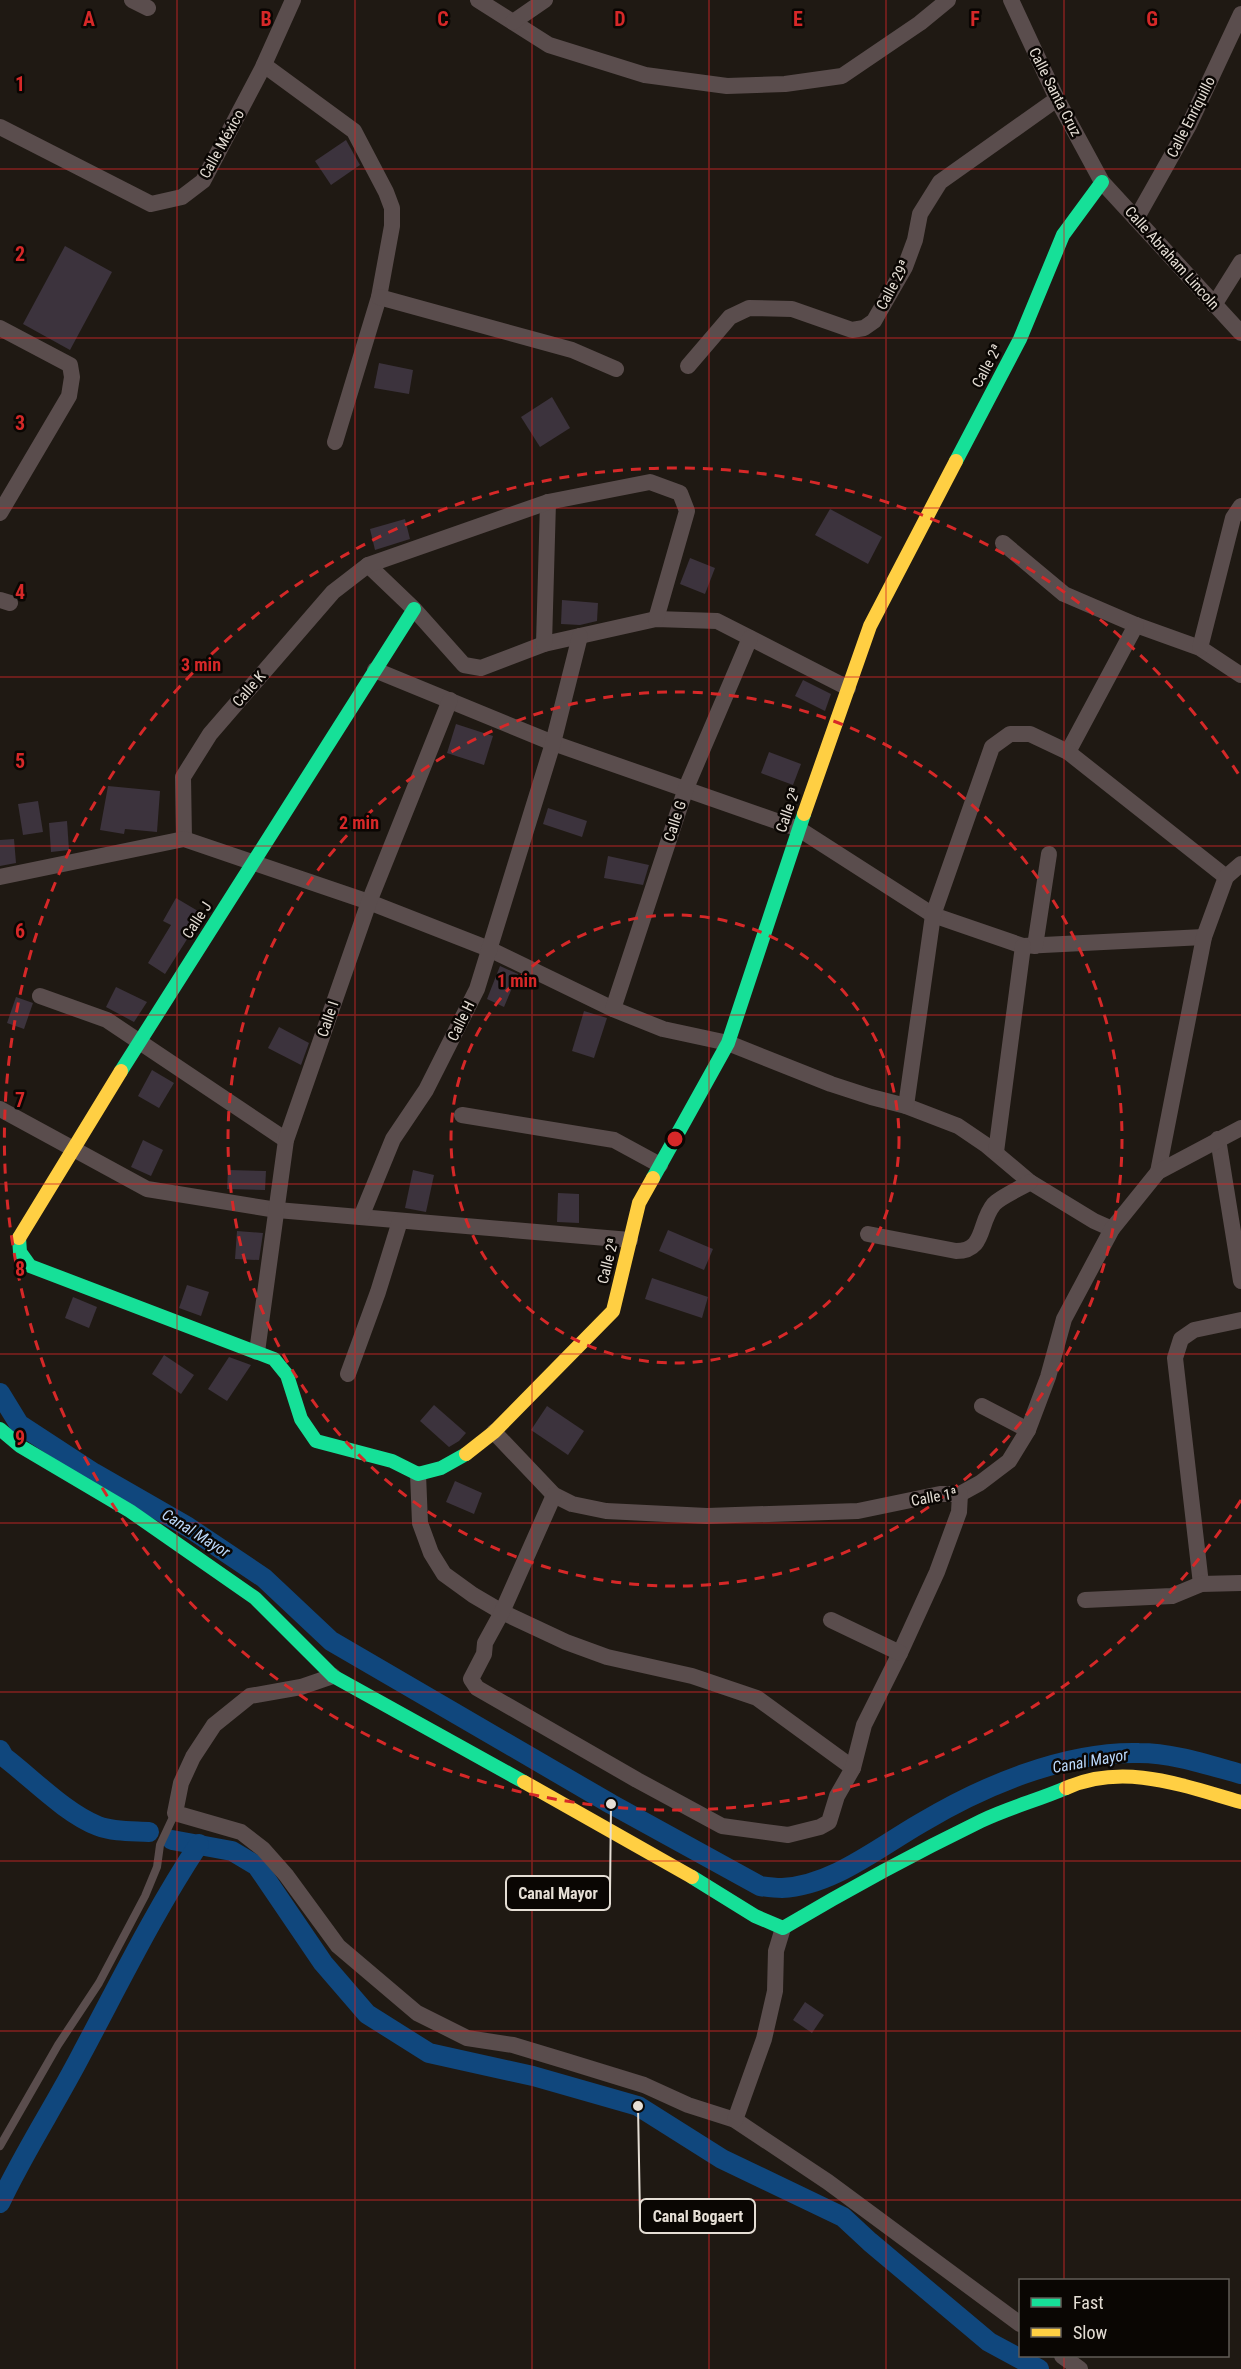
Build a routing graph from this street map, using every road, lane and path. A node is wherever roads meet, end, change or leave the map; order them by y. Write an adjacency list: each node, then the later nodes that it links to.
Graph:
1 (132, 0): 7 (street)
2 (293, 0): 10 (street, Calle México)
3 (478, 0): 9 (street)
4 (545, 0): 9 (street)
5 (948, 0): 9 (street)
6 (1011, 0): 11 (street, Calle Santa Cruz)
7 (148, 8)
8 (1241, 14): 14 (street, Calle Enriquillo)
9 (513, 22)
10 (264, 64): 12 (street, Calle México); 16 (street)
11 (1057, 99): 13 (street, Calle Santa Cruz); 20 (street, Calle 29ª)
12 (0, 127)
13 (1102, 182): 14 (street, Calle Abraham Lincoln); 37 (street, Calle 2ª)
14 (1136, 219): 17 (street, Calle Abraham Lincoln)
15 (1241, 262): 17 (street)
16 (379, 297): 21 (street); 22 (street)
17 (1215, 304): 19 (street, Calle Abraham Lincoln)
18 (0, 328): 25 (street)
19 (1241, 333)
20 (688, 366)
21 (616, 369)
22 (334, 442)
23 (548, 502): 27 (street, Calle K); 29 (street, Calle K); 33 (street)
24 (1241, 506): 34 (street)
25 (0, 513)
26 (1003, 543): 30 (street)
27 (368, 565): 28 (street); 43 (street, Calle K)
28 (414, 609): 33 (street); 35 (street, Calle J)
29 (656, 619): 31 (street); 32 (street)
30 (1136, 625): 34 (street); 40 (street)
31 (580, 636): 33 (street); 39 (street, Calle H)
32 (750, 638): 37 (street); 41 (street, Calle G)
33 (544, 644)
34 (1200, 648): 36 (street)
35 (375, 670): 38 (street); 45 (street, Calle J)
36 (1241, 675)
37 (848, 688): 42 (street, Calle 2ª)
38 (450, 700): 39 (street); 49 (street, Calle I)
39 (553, 742): 41 (street); 53 (street, Calle H)
40 (1068, 752): 48 (street); 50 (street)
41 (686, 788): 42 (street); 55 (street, Calle G)
42 (799, 829): 50 (street); 57 (street, Calle 2ª)
43 (184, 839): 45 (street); 47 (street)
44 (1049, 854): 52 (street)
45 (254, 862): 49 (street); 56 (street, Calle J)
46 (1241, 864): 48 (street)
47 (0, 877)
48 (1226, 877): 51 (street)
49 (369, 902): 53 (street); 63 (street, Calle I)
50 (933, 915): 52 (street); 58 (street)
51 (1204, 937): 52 (street); 67 (street)
52 (1029, 946): 65 (street)
53 (489, 949): 55 (street); 70 (street, Calle H)
54 (40, 996): 56 (street)
55 (613, 1009): 57 (street)
56 (139, 1041): 63 (street); 64 (street, Calle J)
57 (728, 1043): 58 (street); 66 (street, Calle 2ª)
58 (906, 1106): 65 (street)
59 (0, 1109): 64 (street)
60 (462, 1115): 66 (street)
61 (1241, 1128): 62 (street, Calle 1ª)
62 (1218, 1139): 67 (street, Calle 1ª); 75 (street)
63 (286, 1140): 69 (street, Calle I)
64 (74, 1149): 69 (street); 77 (street, Calle J)
65 (996, 1152): 68 (street)
66 (660, 1165): 74 (street, Calle 2ª)
67 (1158, 1172): 72 (street, Calle 1ª)
68 (1030, 1182): 72 (street); 73 (street)
69 (277, 1210): 70 (street); 77 (street, Calle I)
70 (361, 1218): 71 (street)
71 (400, 1221): 74 (street); 78 (street)
72 (1112, 1229): 81 (street, Calle 1ª)
73 (868, 1234)
74 (630, 1240): 82 (street, Calle 2ª)
75 (1241, 1281)
76 (1241, 1320): 87 (street)
77 (257, 1352): 83 (street)
78 (348, 1374)
79 (982, 1406): 81 (street)
80 (0, 1429): 92 (street)
81 (1028, 1430): 84 (street, Calle 1ª)
82 (494, 1432): 83 (street, Calle 2ª); 85 (street, Calle 1ª)
83 (418, 1474): 89 (street)
84 (960, 1494): 85 (street, Calle 1ª); 91 (street)
85 (554, 1495): 89 (street)
86 (1241, 1583): 87 (street)
87 (1201, 1584): 88 (street)
88 (1084, 1600)
89 (502, 1612): 93 (street); 93 (street)
90 (831, 1620): 91 (street)
91 (900, 1653): 93 (street)
92 (333, 1676): 95 (street); 96 (street)
93 (853, 1768)
94 (1241, 1802): 96 (street)
95 (175, 1813): 97 (street); 98 (lane)
96 (783, 1928): 97 (street)
97 (735, 2121): 99 (street)
98 (0, 2146)
99 (1019, 2323)
100 (1065, 2357): 101 (street)
101 (1080, 2369)

